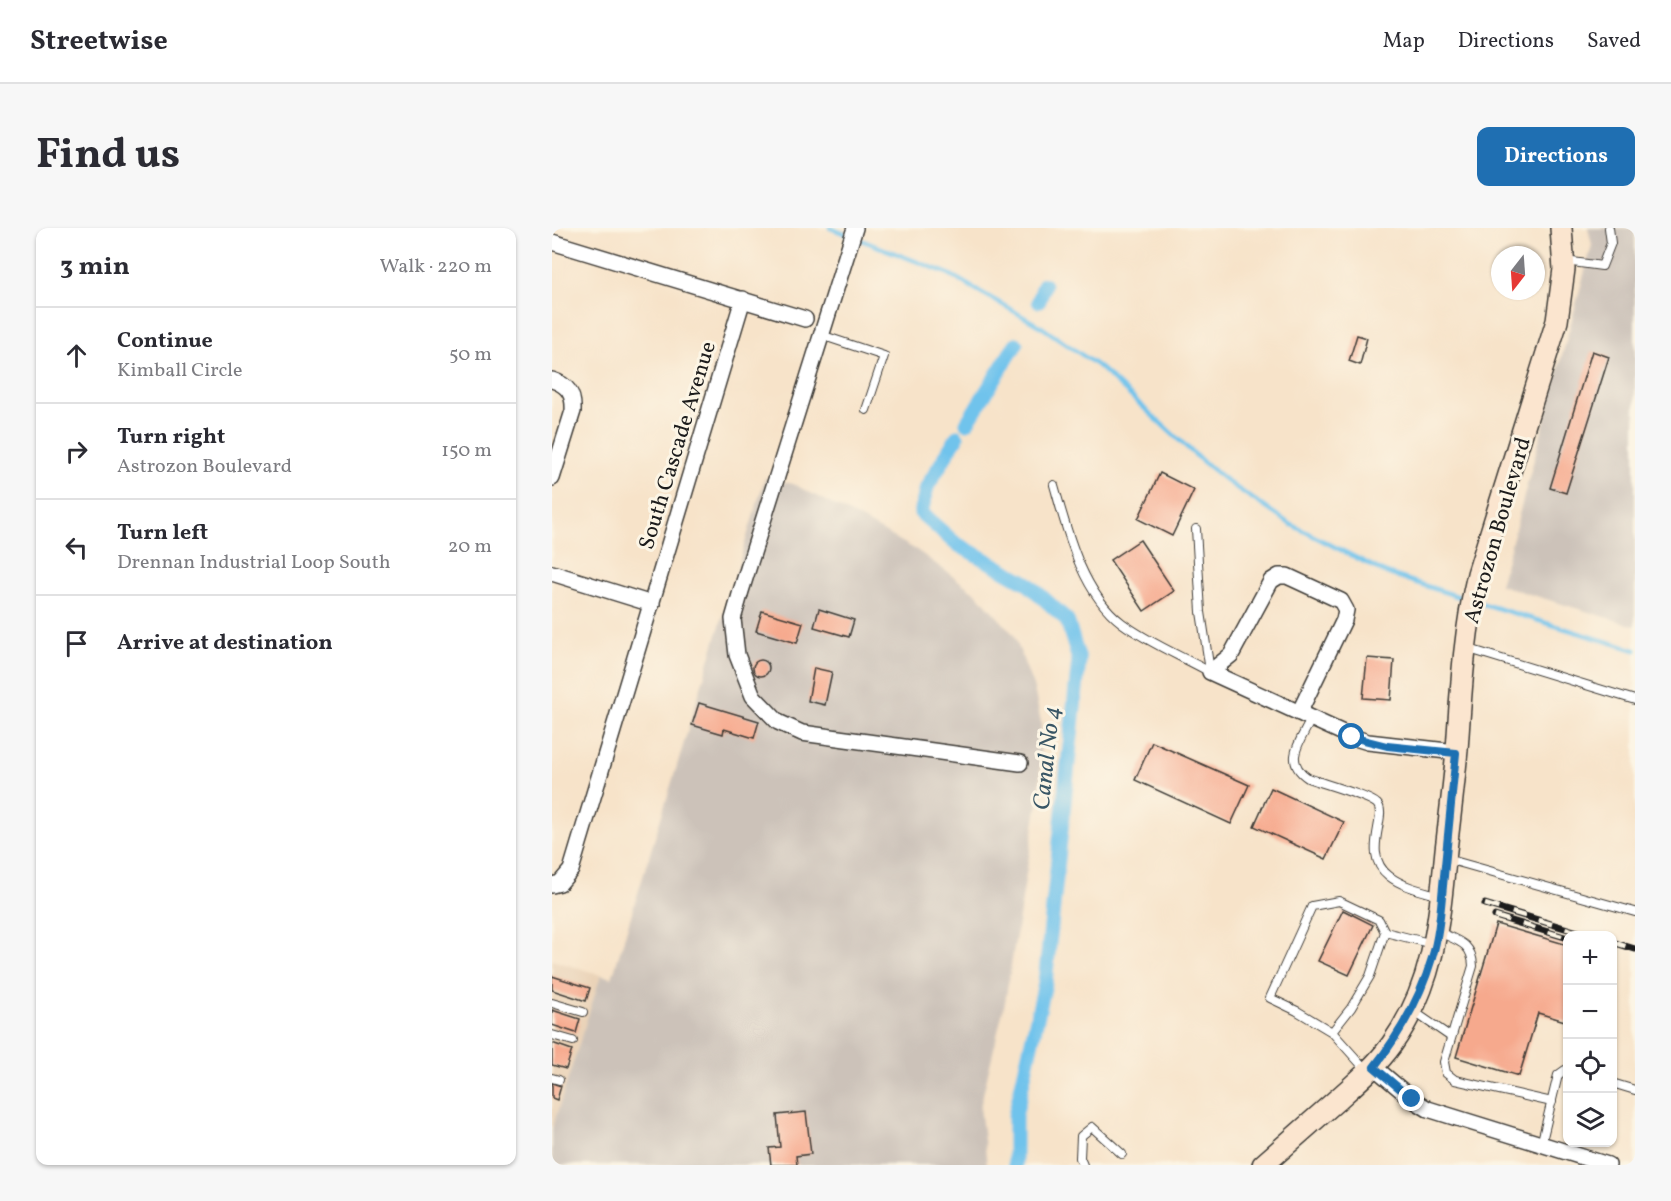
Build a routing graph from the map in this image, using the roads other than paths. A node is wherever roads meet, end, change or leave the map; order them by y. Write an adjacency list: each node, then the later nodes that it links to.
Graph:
1 (855, 228): 8 (street)
2 (1561, 228): 5 (main road, Astrozon Boulevard)
3 (1609, 228): 5 (lane)
4 (552, 242): 6 (street)
5 (1564, 261): 16 (main road, Astrozon Boulevard)
6 (743, 299): 7 (street); 15 (street, South Cascade Avenue)
7 (805, 319)
8 (821, 335): 10 (lane); 21 (street)
9 (552, 380): 11 (street)
10 (866, 410)
11 (552, 478)
12 (1054, 485): 17 (lane)
13 (1196, 529): 17 (lane)
14 (552, 573): 15 (street)
15 (651, 603): 23 (street, South Cascade Avenue)
16 (1465, 641): 18 (lane); 20 (main road, Astrozon Boulevard)
17 (1210, 672): 19 (street); 19 (street)
18 (1635, 700)
19 (1305, 716): 20 (street); 24 (lane)
20 (1456, 753): 22 (main road, Astrozon Boulevard)
21 (1020, 764)
22 (1446, 858): 24 (main road, Astrozon Boulevard); 25 (lane)
23 (552, 885)
24 (1442, 896): 27 (main road, Astrozon Boulevard)
25 (1635, 912)
26 (1385, 932): 27 (lane); 31 (lane); 31 (lane)
27 (1436, 938): 29 (main road, Astrozon Boulevard); 33 (lane)
28 (552, 1002): 30 (lane)
29 (1412, 1010): 33 (lane); 35 (main road, Astrozon Boulevard)
30 (582, 1012)
31 (1332, 1032): 35 (lane)
32 (552, 1035): 34 (lane)
33 (1451, 1037): 39 (lane)
34 (573, 1041)
35 (1371, 1069): 40 (street); 43 (main road, Astrozon Boulevard)
36 (1563, 1071): 39 (lane)
37 (1617, 1085): 38 (lane)
38 (1635, 1090)
39 (1552, 1102): 40 (lane)
40 (1541, 1145): 44 (street)
41 (1122, 1154): 42 (lane)
42 (1083, 1165)
43 (1263, 1165)
44 (1608, 1165)

